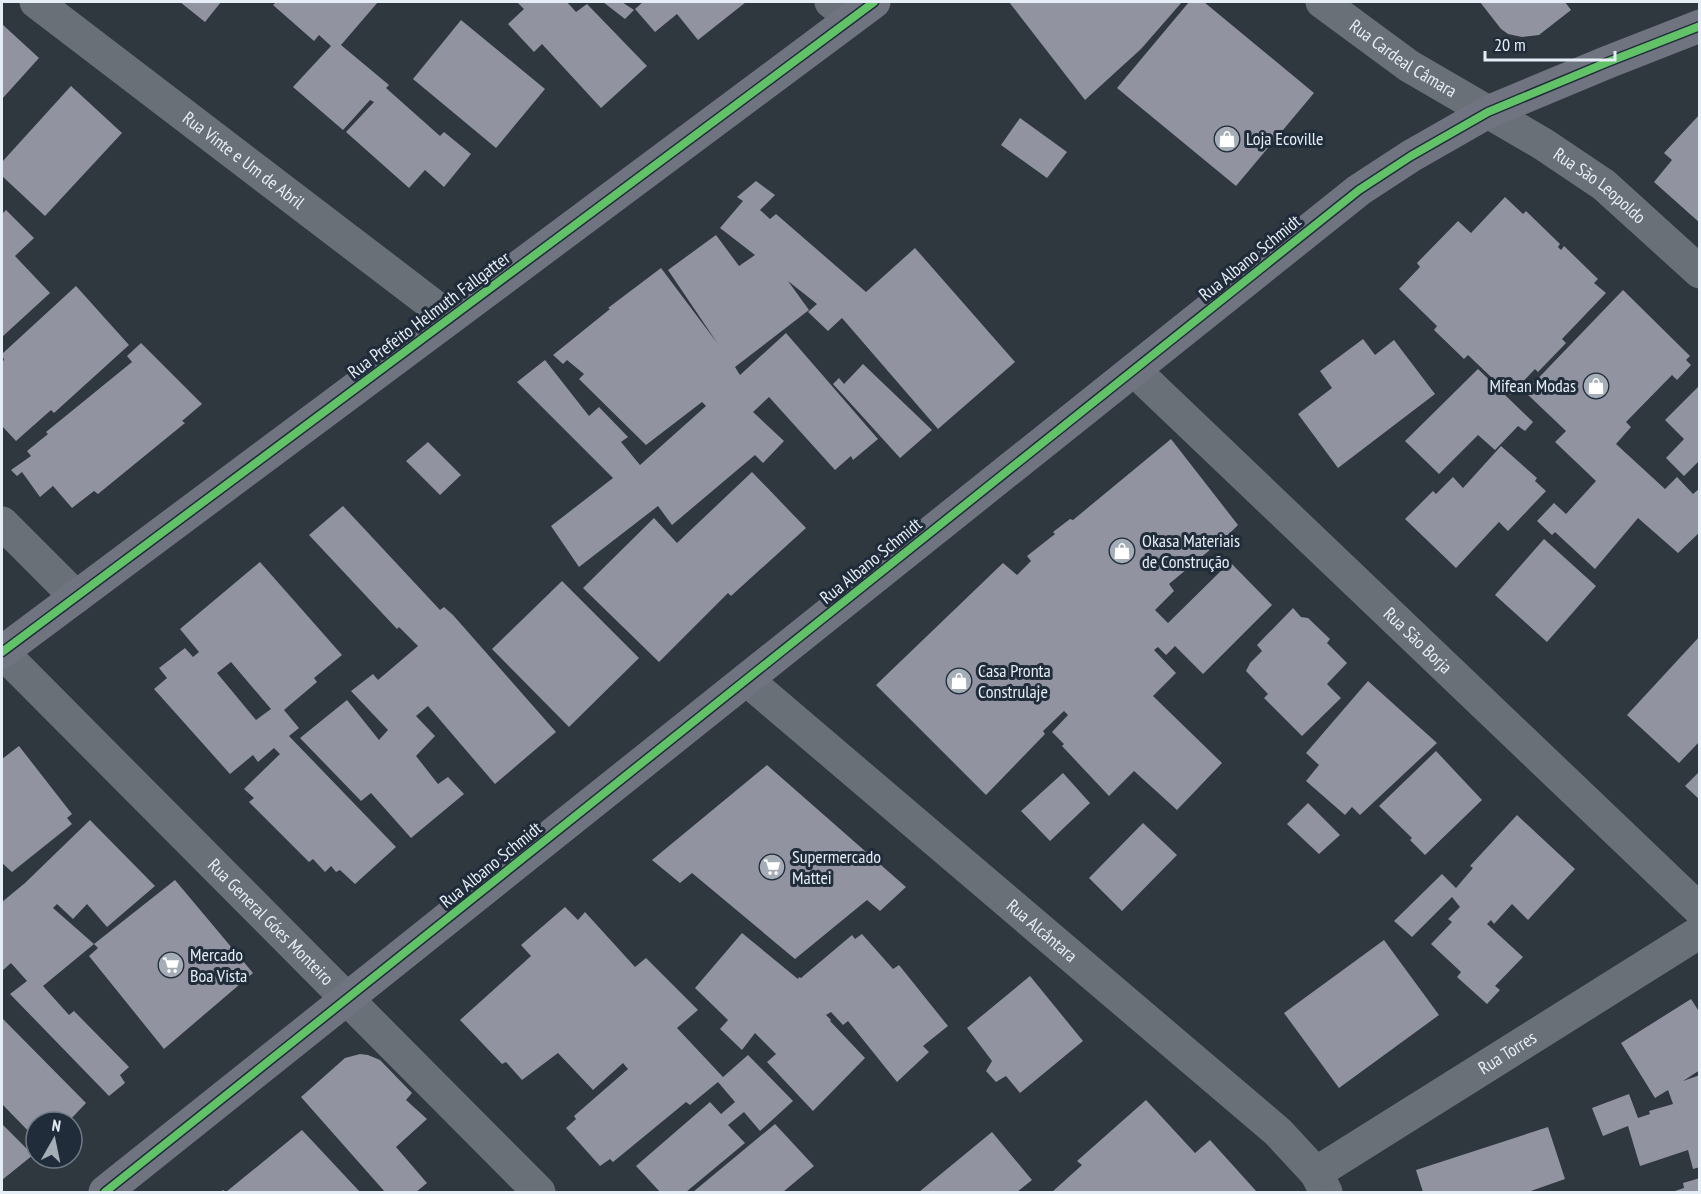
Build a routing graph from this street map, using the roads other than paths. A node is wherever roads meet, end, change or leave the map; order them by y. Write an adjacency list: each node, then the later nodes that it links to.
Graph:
1 (36, 2): 7 (street, Rua Vinte e Um de Abril)
2 (1322, 2): 5 (street, Rua Cardeal Câmara)
3 (852, 7): 7 (main road, Rua Prefeito Helmuth Fallgatter)
4 (1700, 26): 5 (main road, Rua Albano Schmidt)
5 (1488, 112): 6 (street, Rua São Leopoldo); 8 (main road, Rua Albano Schmidt)
6 (1700, 272)
7 (450, 318): 10 (main road, Rua Prefeito Helmuth Fallgatter)
8 (1134, 370): 12 (main road, Rua Albano Schmidt); 13 (street, Rua São Borja)
9 (2, 523): 10 (street)
10 (76, 597): 11 (main road, Rua Prefeito Helmuth Fallgatter)
11 (2, 652): 15 (street, Rua General Góes Monteiro)
12 (747, 680): 15 (main road, Rua Albano Schmidt); 16 (street, Rua Alcântara)
13 (1700, 910)
14 (1700, 932): 16 (street, Rua Torres)
15 (348, 1000): 17 (main road, Rua Albano Schmidt); 18 (street, Rua General Góes Monteiro)
16 (1321, 1183)
17 (105, 1192)
18 (539, 1192)

